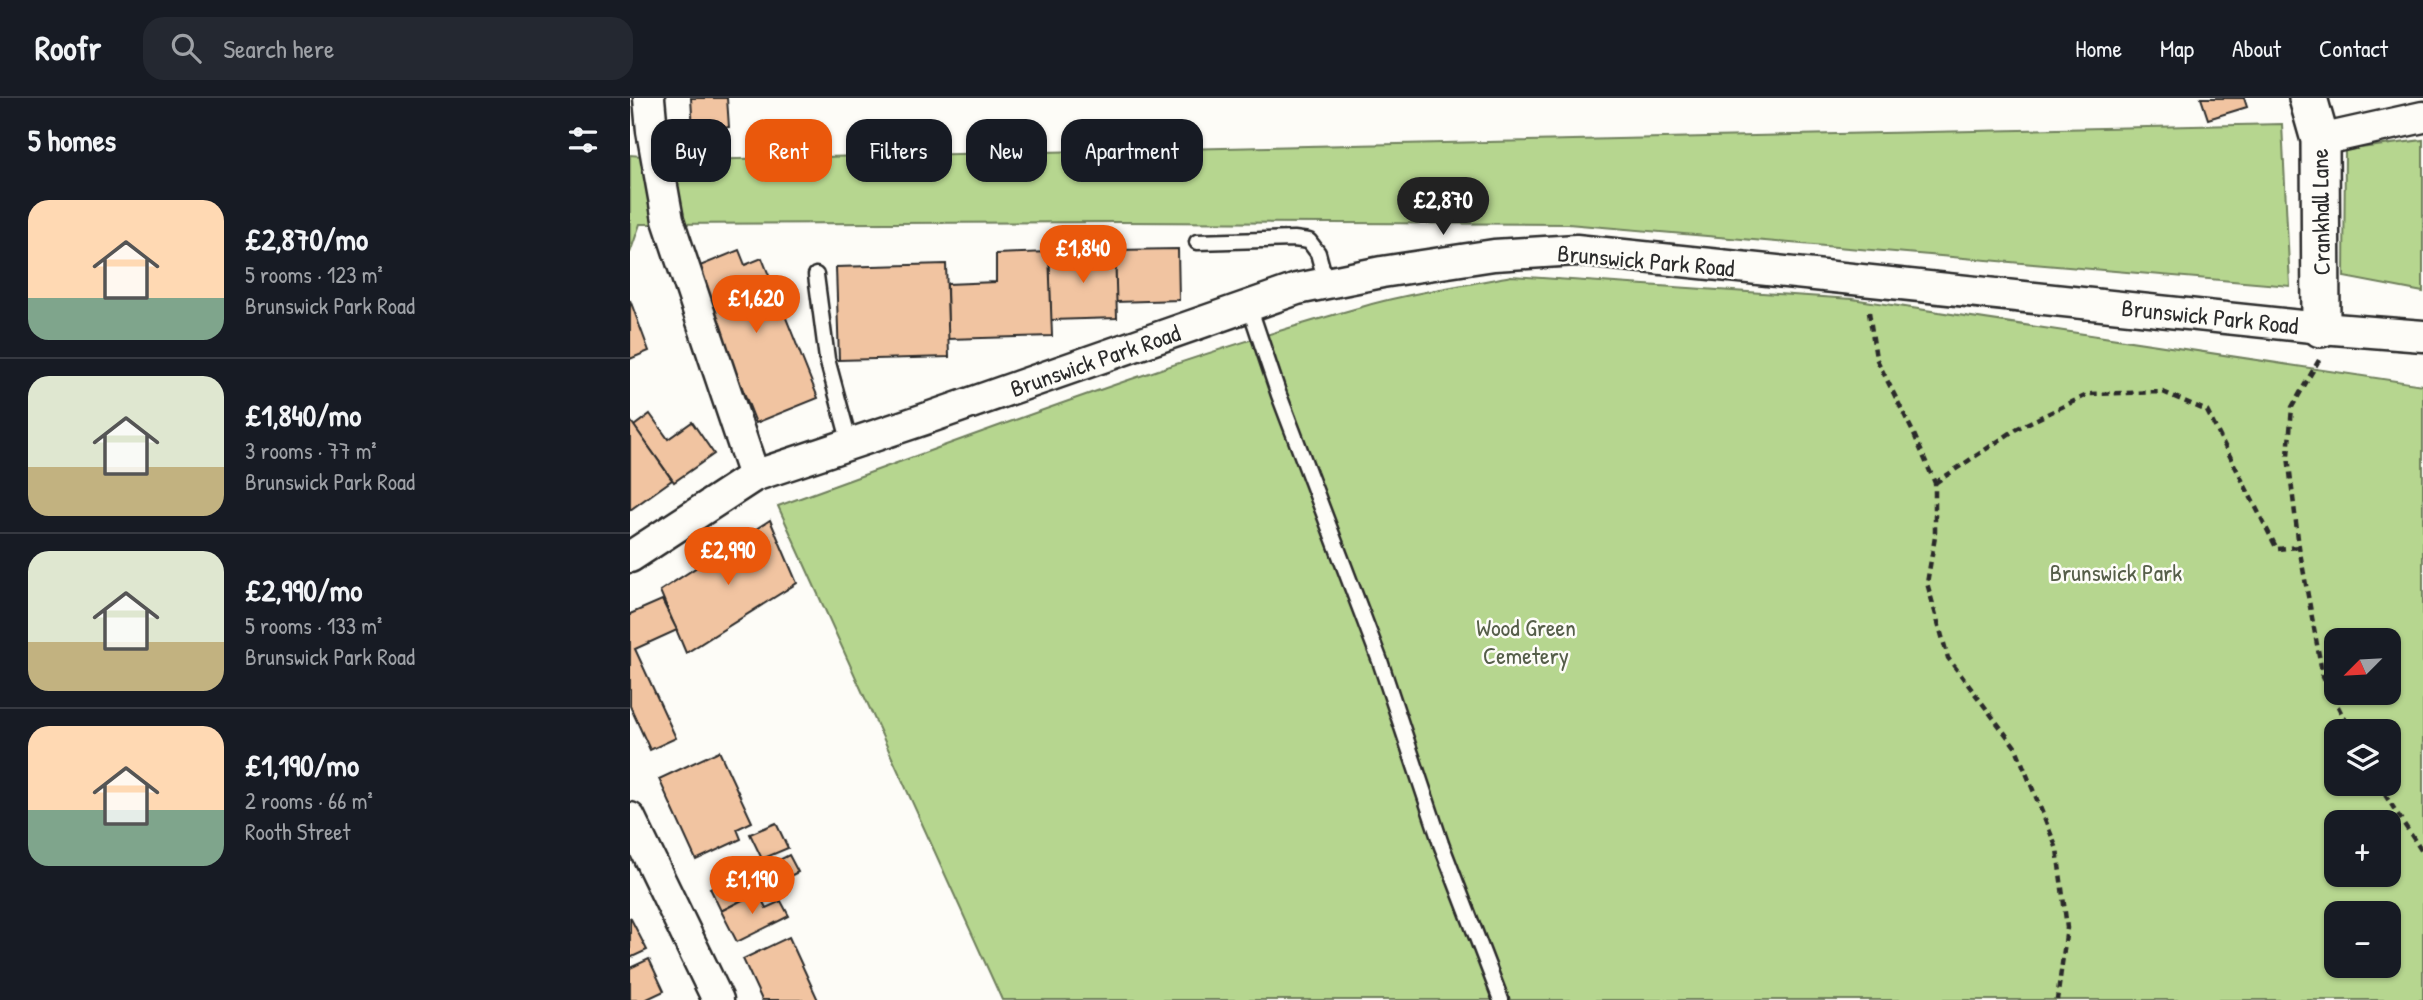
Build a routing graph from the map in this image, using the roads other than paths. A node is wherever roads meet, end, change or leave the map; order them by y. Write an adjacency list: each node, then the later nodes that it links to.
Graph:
1 (649, 98): 12 (street)
2 (2308, 98): 4 (street, Crankhall Lane)
3 (2423, 117): 4 (street)
4 (2320, 140): 9 (street, Crankhall Lane)
5 (1197, 242): 7 (lane)
6 (816, 275): 11 (lane)
7 (1326, 283): 8 (street, Brunswick Park Road); 9 (street, Brunswick Park Road)
8 (1249, 306): 11 (street, Brunswick Park Road); 16 (lane)
9 (2321, 328): 10 (street, Brunswick Park Road)
10 (2423, 336)
11 (850, 444): 12 (street, Brunswick Park Road)
12 (754, 476): 13 (street, Brunswick Park Road)
13 (630, 557)
14 (630, 818): 15 (street)
15 (718, 1000)
16 (1501, 1000)

